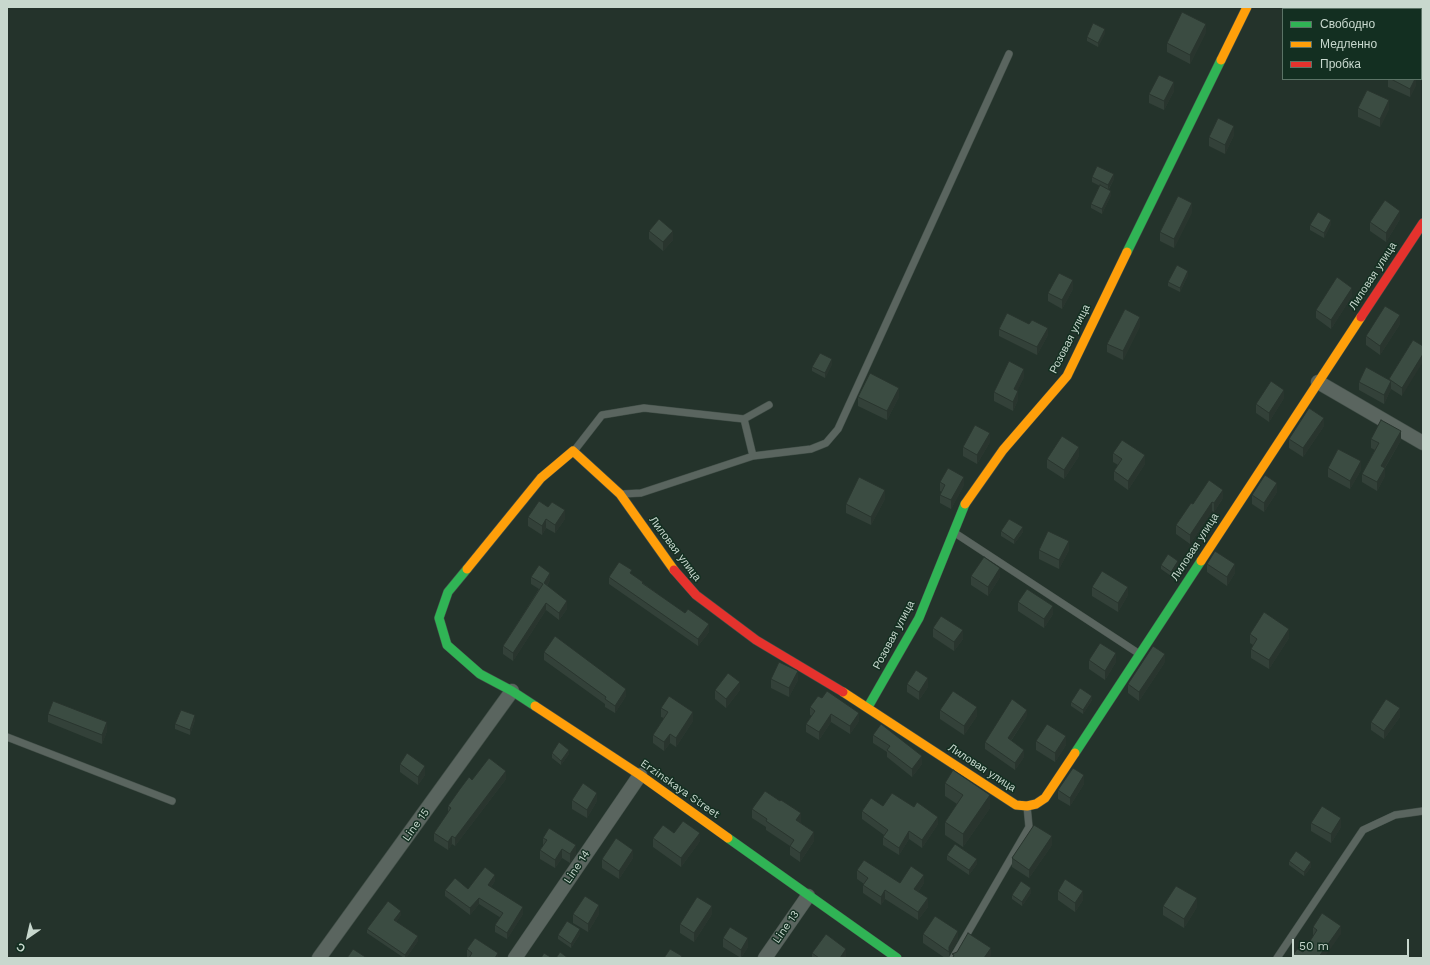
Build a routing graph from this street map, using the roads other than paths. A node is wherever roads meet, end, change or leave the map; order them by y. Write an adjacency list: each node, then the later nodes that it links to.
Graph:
1 (1247, 7): 11 (street, Розовая улица)
2 (1009, 54): 9 (lane)
3 (1423, 223): 4 (street, Лиловая улица)
4 (1318, 382): 7 (street); 12 (street, Лиловая улица)
5 (769, 405): 6 (lane)
6 (744, 419): 8 (lane); 9 (lane)
7 (1423, 443)
8 (573, 451): 10 (street, Лиловая улица); 13 (street, Erzinskaya Street)
9 (753, 456): 10 (lane)
10 (620, 494): 14 (street, Лиловая улица)
11 (953, 531): 12 (lane); 14 (street, Розовая улица)
12 (1139, 654): 18 (street, Лиловая улица)
13 (512, 691): 16 (street, Erzinskaya Street); 21 (street, Line 15)
14 (868, 707): 18 (street, Лиловая улица)
15 (7, 737): 17 (lane)
16 (640, 775): 20 (street, Erzinskaya Street); 22 (street, Line 14)
17 (172, 801)
18 (1027, 806): 25 (lane)
19 (1423, 811): 26 (lane)
20 (808, 896): 23 (street, Line 13); 24 (street, Erzinskaya Street)
21 (319, 958)
22 (515, 958)
23 (765, 958)
24 (897, 958)
25 (953, 958)
26 (1277, 958)

